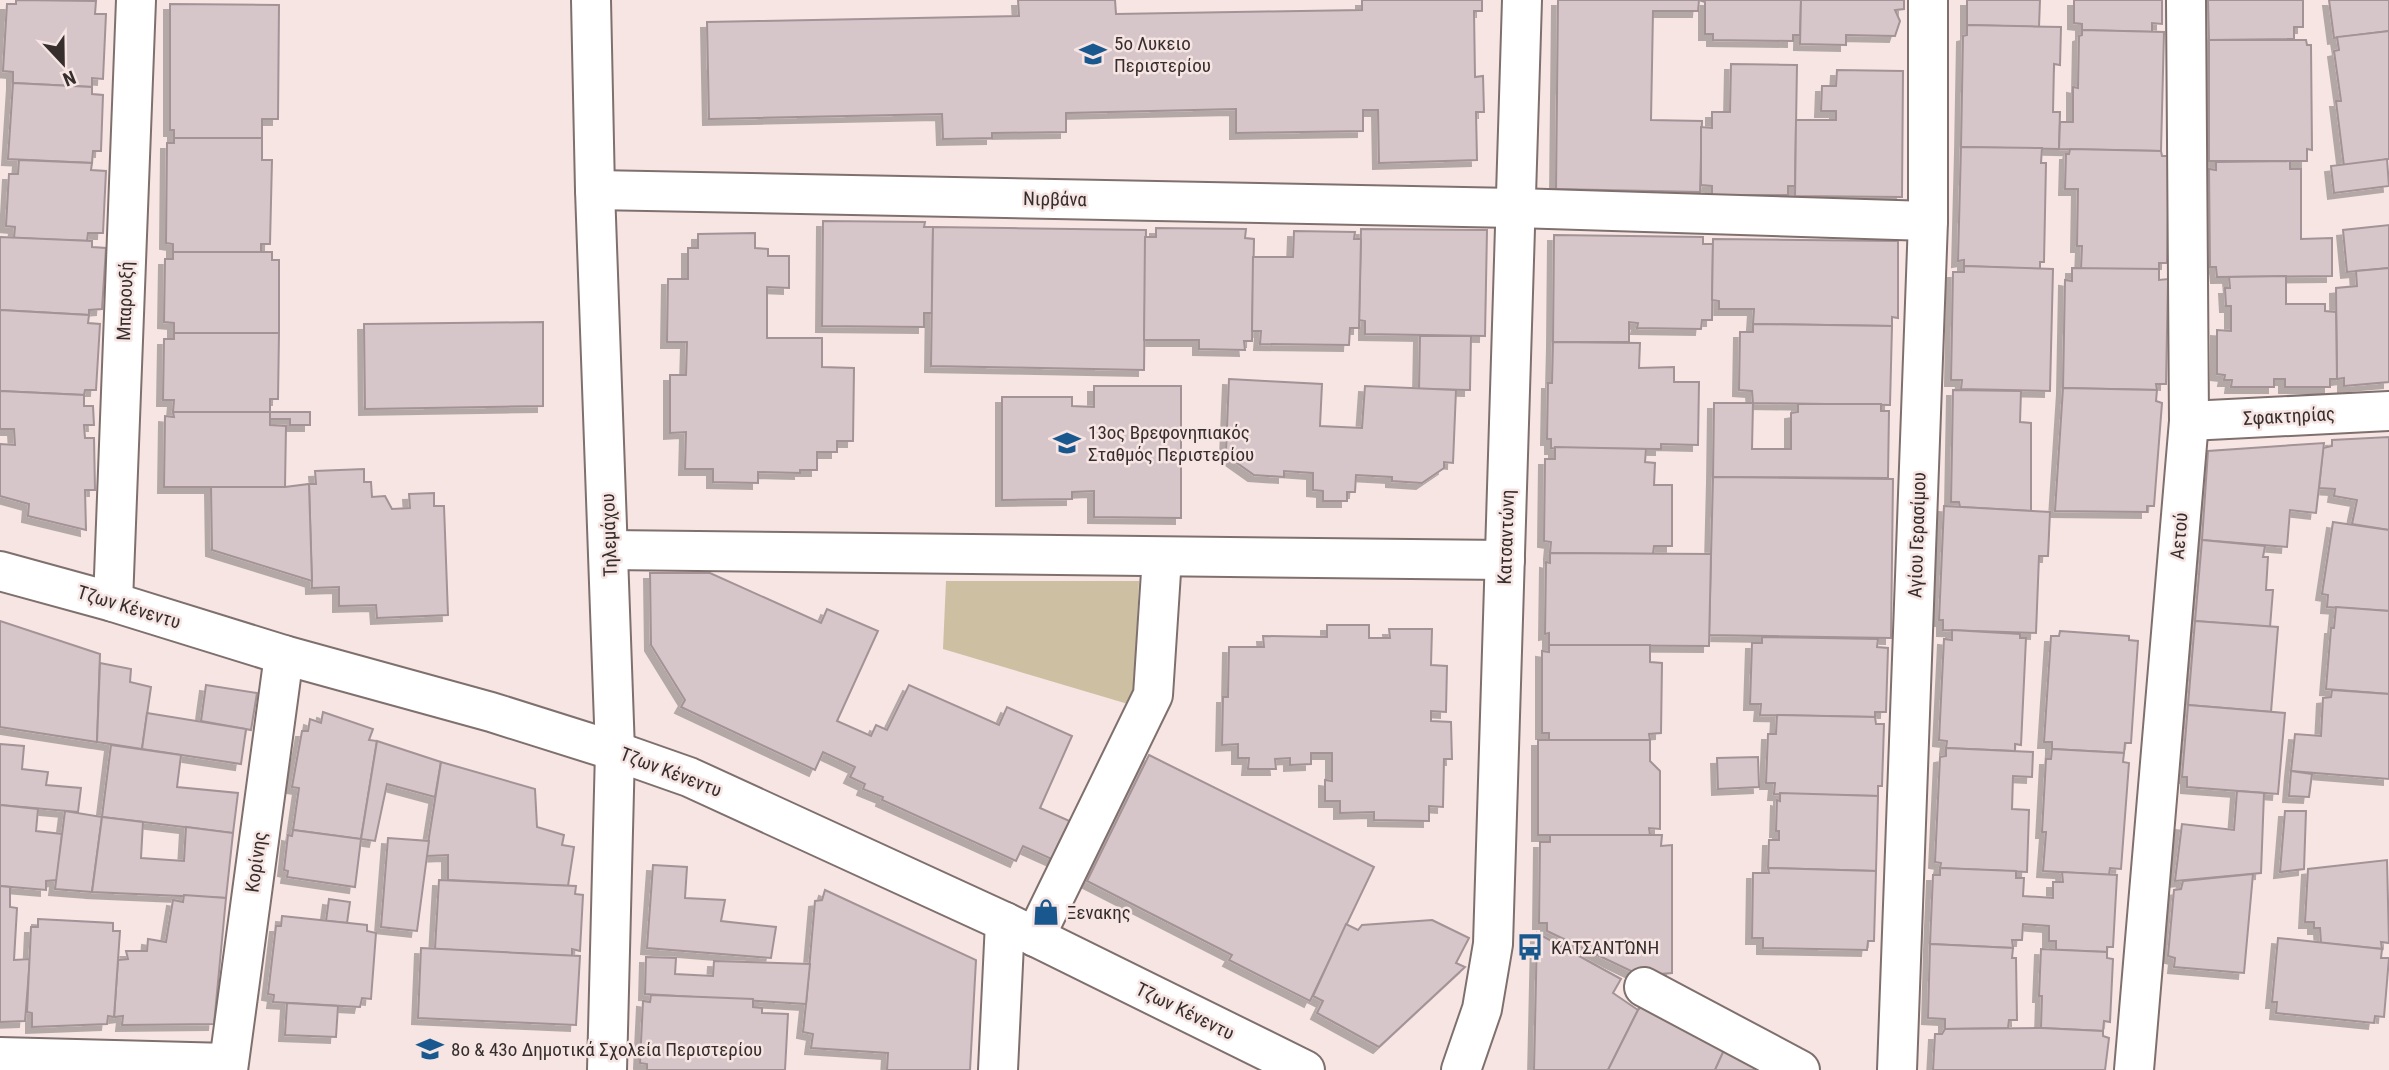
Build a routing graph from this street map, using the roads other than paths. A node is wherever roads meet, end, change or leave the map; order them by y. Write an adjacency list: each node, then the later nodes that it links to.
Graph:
1 (136, 0): 15 (street, Μπαρουξή)
2 (591, 0): 6 (street, Τηλεμάχου)
3 (1522, 0): 7 (street, Κατσαντώνη)
4 (1928, 0): 8 (street, Αγίου Γερασίμου)
5 (2186, 0): 10 (street, Αετού)
6 (596, 190): 7 (street, Νιρβάνα); 11 (street, Τηλεμάχου)
7 (1515, 208): 8 (street, Νιρβάνα); 13 (street, Κατσαντώνη)
8 (1928, 221): 27 (street, Αγίου Γερασίμου)
9 (2389, 411): 10 (street, Σφακτηρίας)
10 (2189, 421): 28 (street, Αετού)
11 (609, 550): 12 (street); 17 (street, Τηλεμάχου)
12 (1162, 556): 13 (street); 18 (street)
13 (1505, 560): 25 (street, Κατσαντώνη)
14 (0, 570): 15 (street, Τζων Κένεντυ)
15 (113, 602): 16 (street, Τζων Κένεντυ)
16 (284, 655): 17 (street, Τζων Κένεντυ); 21 (street, Κορίνης)
17 (615, 751): 18 (street, Τζων Κένεντυ); 22 (street, Τηλεμάχου)
18 (1020, 929): 23 (street); 24 (street, Τζων Κένεντυ)
19 (1644, 988): 26 (street)
20 (0, 1057): 21 (street)
21 (228, 1066)
22 (607, 1070)
23 (998, 1070)
24 (1306, 1070)
25 (1461, 1070)
26 (1800, 1070)
27 (1898, 1070)
28 (2134, 1070)

